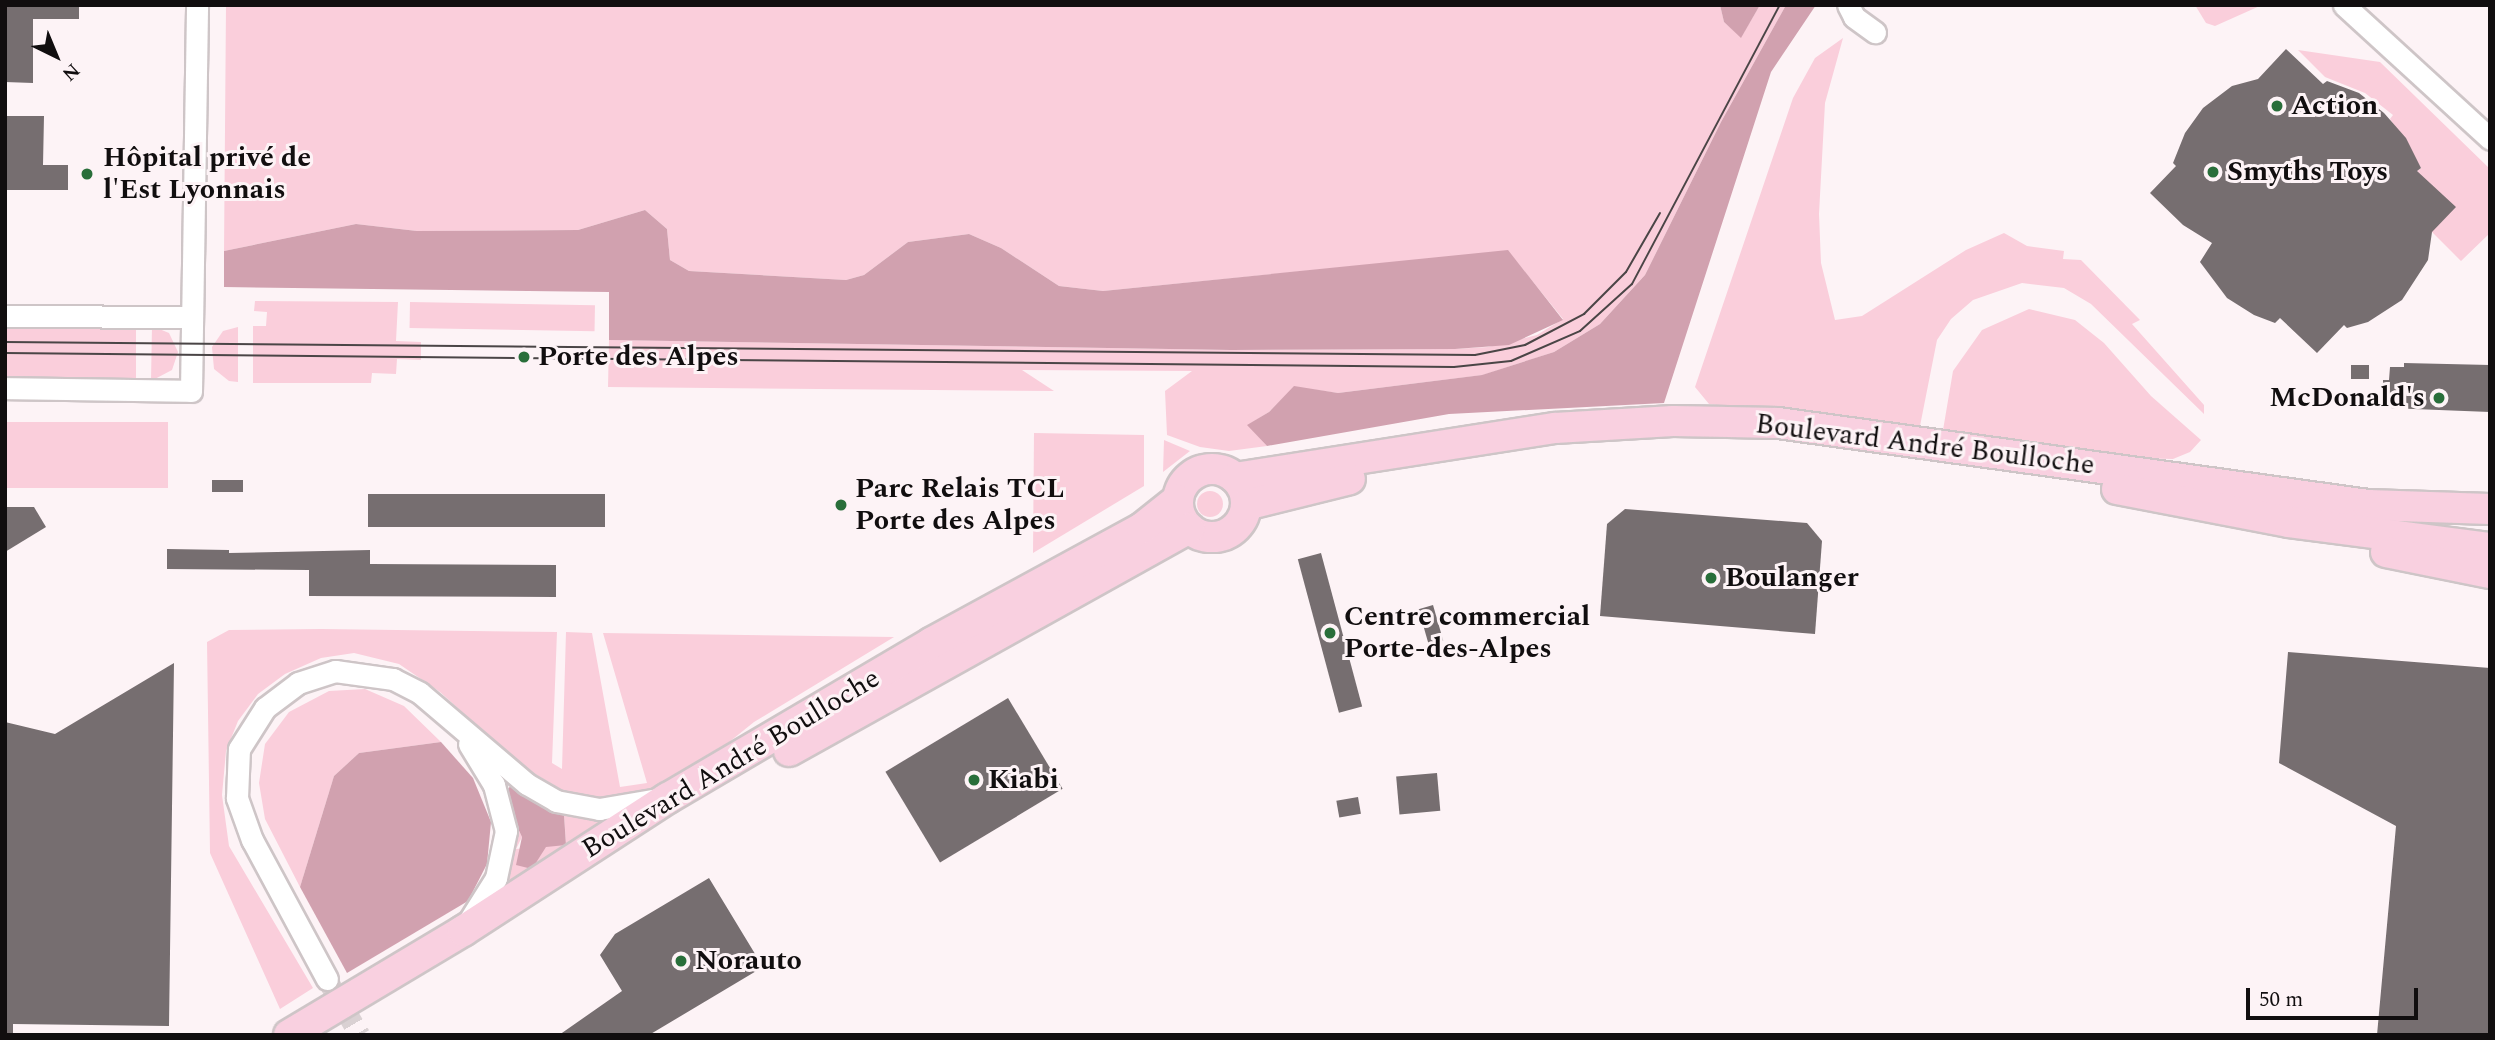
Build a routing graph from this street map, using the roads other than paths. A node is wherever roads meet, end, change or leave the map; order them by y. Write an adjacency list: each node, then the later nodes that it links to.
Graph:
1 (197, 5): 7 (street)
2 (1848, 5): 4 (street)
3 (2344, 5): 5 (street)
4 (1875, 32)
5 (2490, 139)
6 (5, 316): 7 (street)
7 (192, 317): 8 (street)
8 (5, 388)
9 (1891, 445): 10 (main road, Boulevard André Boulloche); 11 (main road, Boulevard André Boulloche); 13 (main road, Boulevard André Boulloche)
10 (1951, 453): 14 (main road, Boulevard André Boulloche); 15 (main road, Boulevard André Boulloche)
11 (1236, 478): 12 (main road, Boulevard André Boulloche); 13 (main road)
12 (1177, 500): 16 (main road); 20 (main road, Boulevard André Boulloche)
13 (1246, 505): 16 (main road)
14 (2490, 509)
15 (2289, 522): 17 (main road, Boulevard André Boulloche); 18 (main road)
16 (1189, 528): 24 (main road, Boulevard André Boulloche)
17 (2490, 548)
18 (2490, 573)
19 (453, 722): 20 (street); 21 (street); 22 (street)
20 (668, 798): 21 (main road, Boulevard André Boulloche)
21 (463, 931): 23 (main road, Boulevard André Boulloche)
22 (327, 978)
23 (289, 1035)
24 (326, 1035)

